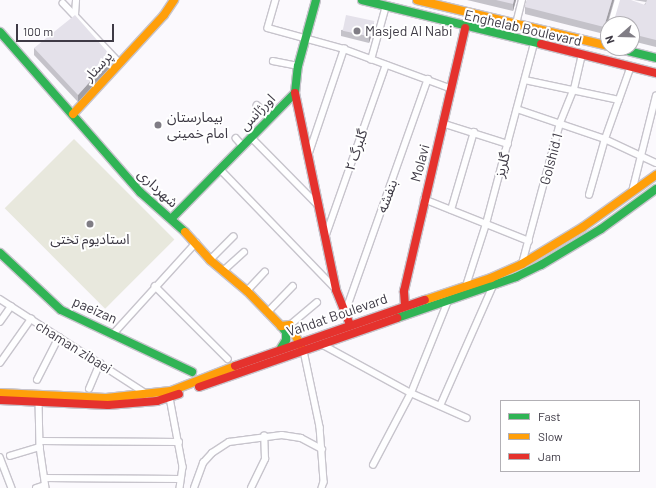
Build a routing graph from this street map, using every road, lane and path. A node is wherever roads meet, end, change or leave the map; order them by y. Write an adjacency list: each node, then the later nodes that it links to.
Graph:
1 (76, 0): 12 (street)
2 (174, 0): 28 (main road, پرستار)
3 (276, 0): 18 (street)
4 (316, 0): 18 (main road, اورژانس)
5 (362, 0): 11 (main road, Enghelab Boulevard)
6 (417, 0): 14 (main road, Enghelab Boulevard)
7 (522, 0): 14 (street)
8 (618, 0): 10 (street); 13 (street)
9 (63, 3): 12 (street)
10 (631, 3)
11 (386, 6): 15 (main road, Enghelab Boulevard); 26 (street)
12 (75, 15): 28 (street)
13 (613, 16)
14 (516, 24): 17 (main road, Enghelab Boulevard)
15 (465, 28): 19 (main road, Enghelab Boulevard); 35 (main road, Molavi)
16 (0, 32): 42 (main road, شهرداری)
17 (568, 36): 20 (main road, Enghelab Boulevard); 21 (main road)
18 (305, 39): 22 (street); 30 (main road, اورژانس)
19 (534, 44): 21 (main road, Enghelab Boulevard); 34 (street, گلریز)
20 (600, 44)
21 (554, 48): 24 (main road, Enghelab Boulevard)
22 (344, 49): 26 (street); 52 (street)
23 (640, 54): 25 (main road)
24 (582, 55): 31 (main road, Enghelab Boulevard); 36 (street, Golshid 1)
25 (656, 58)
26 (372, 60): 29 (street)
27 (273, 61): 30 (street)
28 (119, 62): 42 (main road, پرستار)
29 (386, 65): 33 (street); 65 (street, گلبرگ ۲)
30 (298, 66): 37 (main road, اورژانس)
31 (631, 66): 32 (main road, Enghelab Boulevard); 39 (street)
32 (656, 73)
33 (428, 79): 35 (street); 86 (street, بنفشه)
34 (525, 80): 36 (street); 41 (street, گلریز)
35 (452, 88): 45 (main road, Molavi)
36 (574, 89): 39 (street); 44 (street, Golshid 1)
37 (295, 93): 43 (main road, اورژانس); 52 (main road)
38 (656, 96): 53 (street)
39 (619, 100): 49 (street)
40 (257, 106): 43 (street)
41 (517, 109): 44 (street); 50 (street, گلریز)
42 (73, 114): 63 (main road, شهرداری)
43 (270, 117): 47 (main road, اورژانس)
44 (560, 123): 49 (street); 67 (street, Golshid 1)
45 (445, 124): 46 (street); 60 (main road, Molavi)
46 (474, 132): 50 (street); 62 (street)
47 (251, 137): 51 (main road, اورژانس); 61 (street)
48 (236, 138): 51 (street)
49 (604, 139): 53 (street); 58 (street)
50 (508, 144): 64 (street, گلریز)
51 (243, 146): 55 (main road, اورژانس)
52 (308, 154): 61 (main road)
53 (640, 156): 54 (street); 59 (street)
54 (656, 163)
55 (221, 170): 63 (main road, اورژانس); 79 (street)
56 (656, 175): 59 (main road, Vahdat Boulevard)
57 (656, 189): 78 (main road, Vahdat Boulevard)
58 (589, 195)
59 (630, 195): 72 (main road, Vahdat Boulevard)
60 (424, 199): 62 (street); 85 (main road, Molavi)
61 (320, 207): 65 (main road)
62 (451, 210): 64 (street)
63 (172, 218): 68 (main road, شهرداری)
64 (486, 224): 67 (street); 77 (street, گلریز)
65 (326, 235): 79 (main road)
66 (233, 237): 71 (street)
67 (529, 241): 72 (street, Golshid 1)
68 (196, 243): 71 (main road, شهرداری); 75 (street)
69 (244, 252): 73 (street)
70 (0, 253): 93 (main road, paeizan)
71 (210, 260): 73 (main road, شهرداری)
72 (522, 264): 77 (main road, Vahdat Boulevard)
73 (223, 271): 80 (main road, شهرداری)
74 (266, 272): 80 (street)
75 (155, 286): 93 (street); 99 (street)
76 (293, 286): 87 (street)
77 (466, 286): 85 (main road, Vahdat Boulevard)
78 (493, 286): 82 (main road, Vahdat Boulevard); 111 (street)
79 (336, 290): 86 (main road)
80 (247, 291): 87 (main road, شهرداری)
81 (0, 299): 84 (street, chaman zibaei)
82 (448, 301): 96 (main road, Vahdat Boulevard); 106 (street)
83 (317, 302): 90 (street)
84 (11, 306): 88 (street, chaman zibaei); 89 (street)
85 (405, 306): 91 (main road, Vahdat Boulevard)
86 (345, 312): 91 (main road)
87 (267, 313): 92 (main road, شهرداری)
88 (31, 319): 94 (street, chaman zibaei); 100 (street)
89 (0, 322)
90 (290, 325): 92 (main road); 95 (main road)
91 (350, 325): 95 (main road, Vahdat Boulevard)
92 (281, 326): 97 (main road)
93 (114, 333): 102 (main road, paeizan)
94 (59, 337): 101 (street, chaman zibaei); 103 (street)
95 (298, 342): 97 (main road, Vahdat Boulevard); 98 (main road)
96 (323, 345): 98 (main road, Vahdat Boulevard); 106 (street)
97 (281, 348): 107 (main road, Vahdat Boulevard)
98 (304, 351): 108 (main road, Vahdat Boulevard); 116 (street)
99 (228, 359)
100 (0, 363)
101 (100, 363): 104 (street); 107 (street, chaman zibaei)
102 (192, 372)
103 (37, 380)
104 (89, 389)
105 (0, 393): 110 (main road, Vahdat Boulevard)
106 (411, 393): 111 (street); 119 (street)
107 (148, 395): 110 (main road, Vahdat Boulevard)
108 (170, 398): 110 (main road, Vahdat Boulevard); 114 (street)
109 (0, 400): 110 (main road, Vahdat Boulevard)
110 (39, 400): 115 (street)
111 (440, 406): 112 (street)
112 (467, 418)
113 (264, 436): 116 (street); 127 (street); 128 (street)
114 (179, 442): 115 (street); 122 (street)
115 (40, 444): 117 (street); 121 (street)
116 (322, 448): 129 (street)
117 (10, 456)
118 (0, 457): 120 (street)
119 (373, 465)
120 (2, 467): 124 (street)
121 (45, 478): 122 (street); 123 (street)
122 (180, 479): 126 (street)
123 (46, 486): 125 (street)
124 (12, 488)
125 (36, 488)
126 (180, 488)
127 (194, 488)
128 (251, 488)
129 (322, 488)

